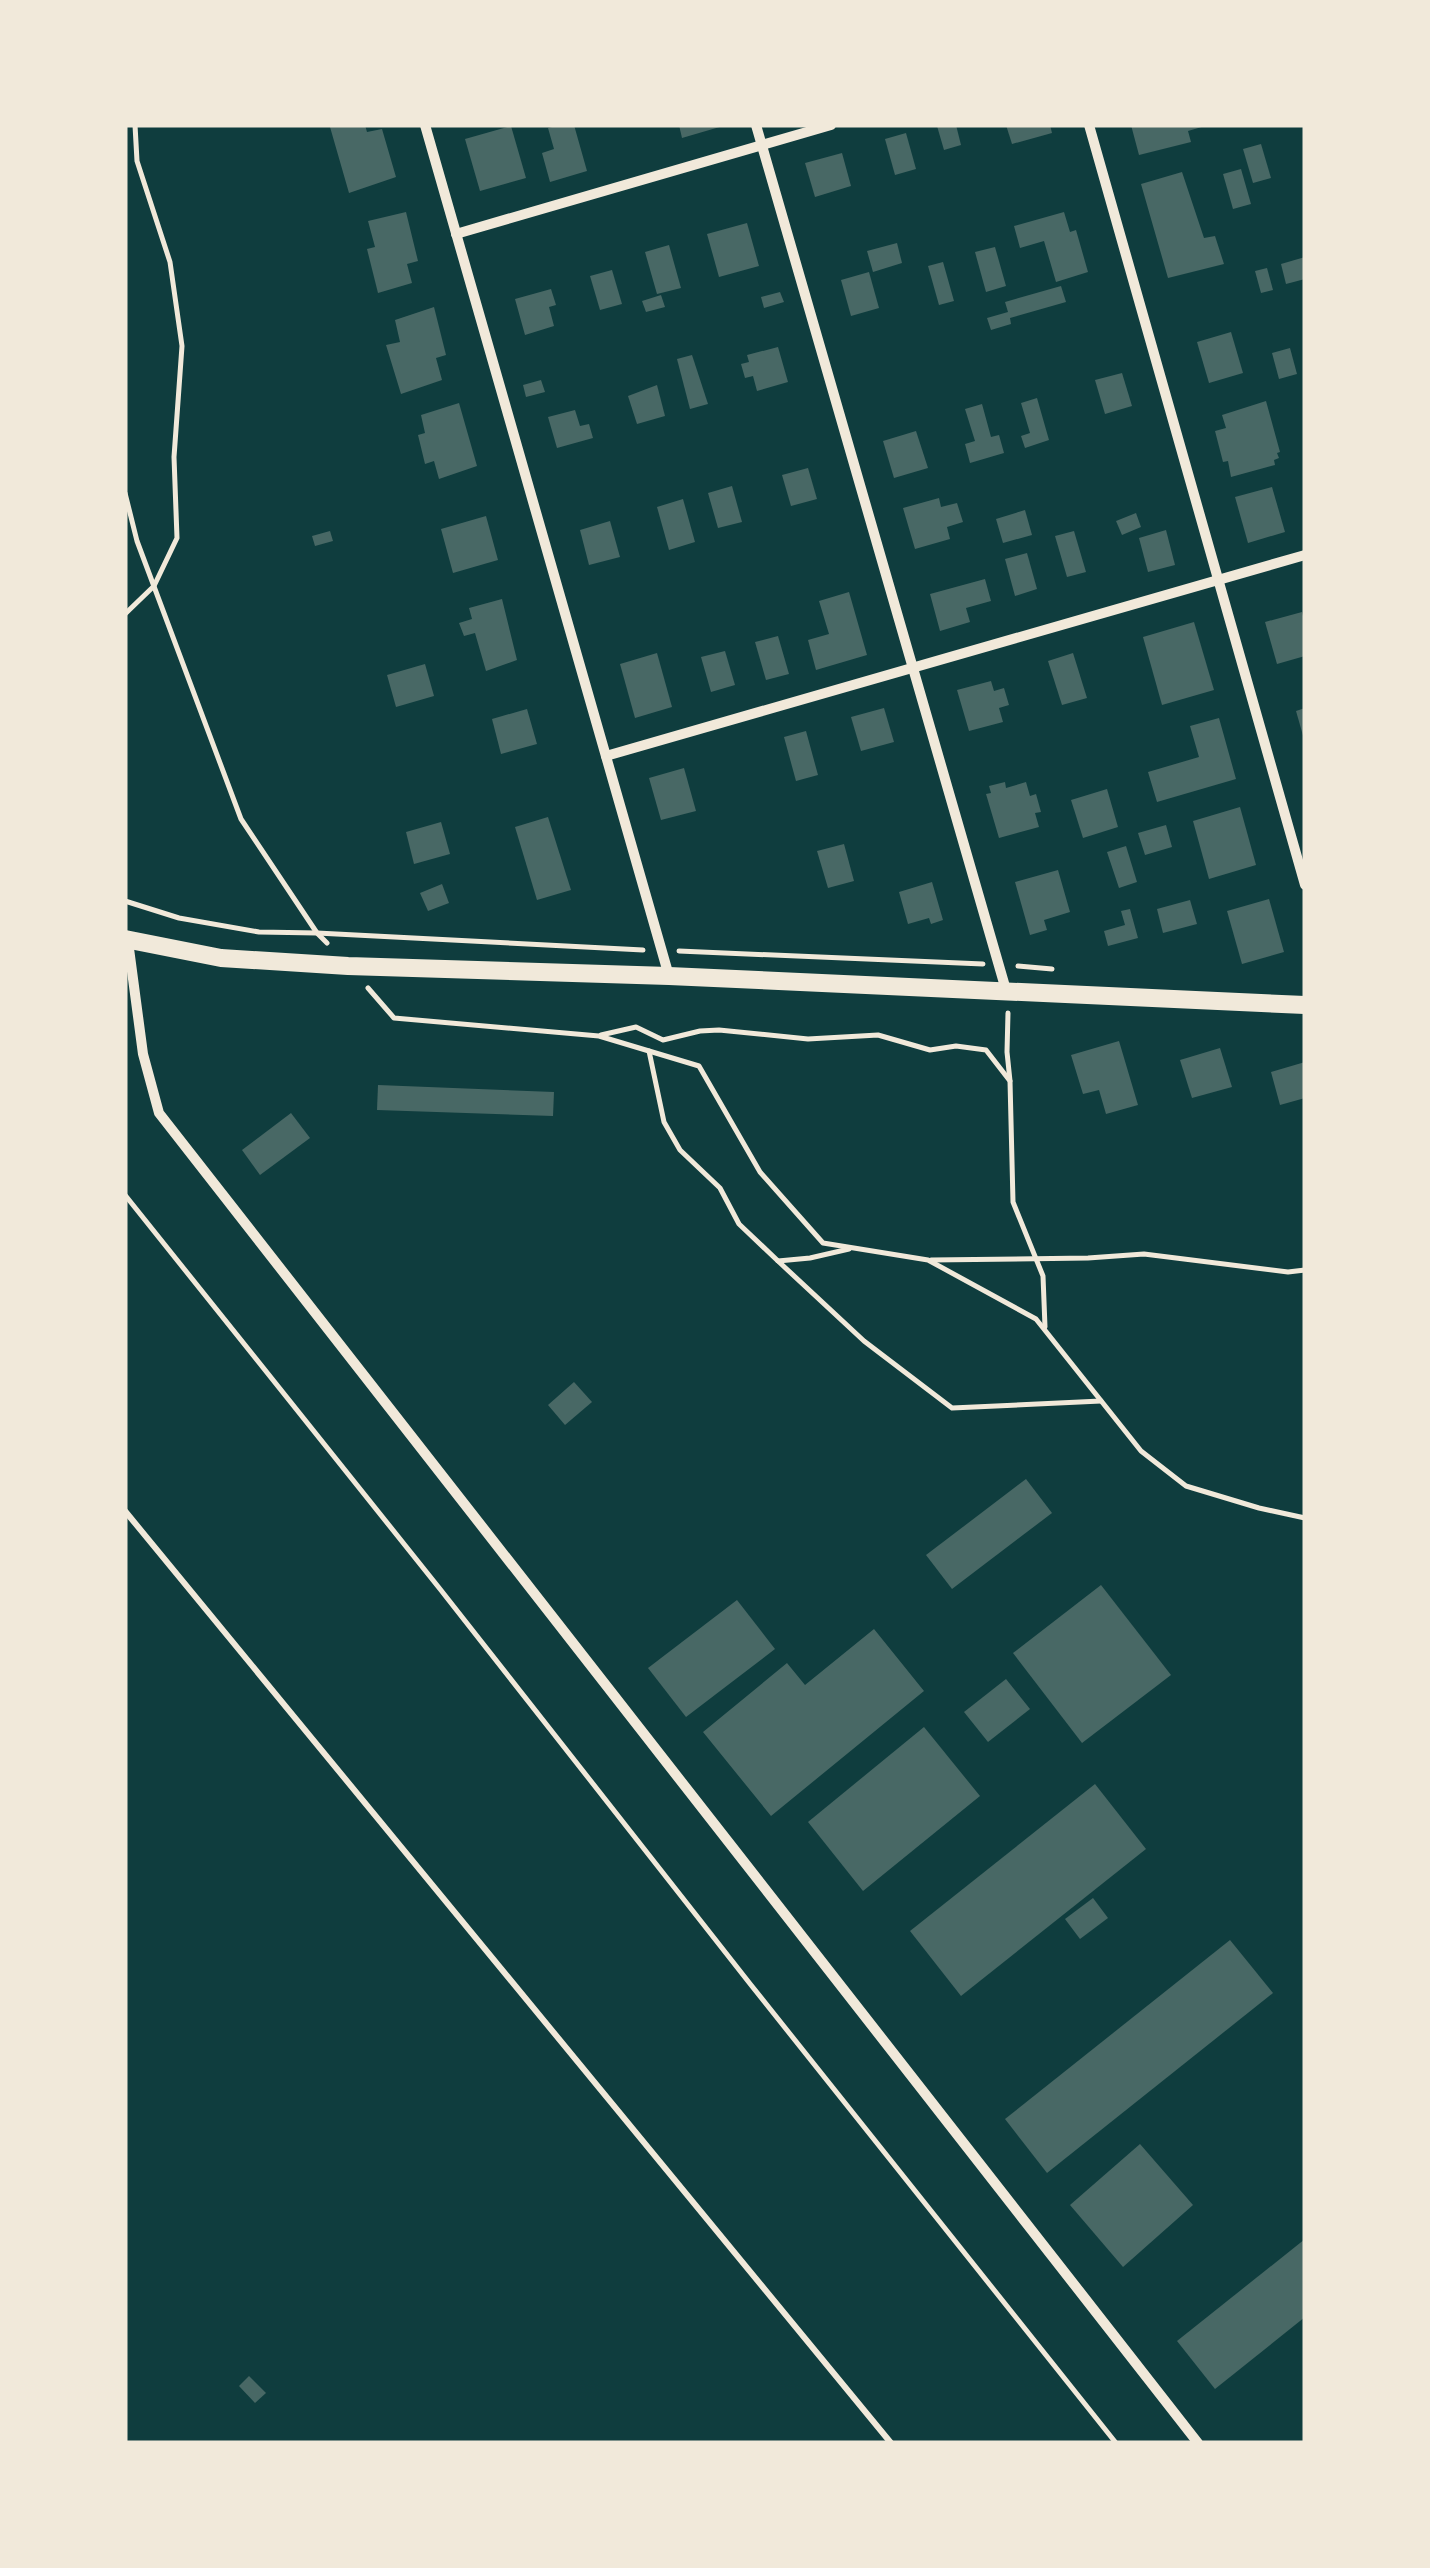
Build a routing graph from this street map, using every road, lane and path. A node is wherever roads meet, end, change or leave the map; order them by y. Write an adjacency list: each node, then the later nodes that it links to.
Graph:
1 (135, 125): 11 (path)
2 (425, 125): 7 (street)
3 (756, 125): 6 (street)
4 (831, 125): 6 (street)
5 (1089, 125): 10 (street)
6 (762, 145): 7 (street); 13 (street)
7 (456, 234): 14 (street)
8 (125, 494): 11 (path)
9 (1305, 555): 10 (street)
10 (1218, 579): 13 (street); 15 (street)
11 (154, 586): 12 (path); 17 (path)
12 (125, 614)
13 (914, 669): 14 (street); 20 (street)
14 (606, 756): 19 (street)
15 (1305, 885)
16 (125, 902): 17 (path)
17 (317, 933): 19 (path); 21 (path)
18 (127, 940): 21 (street); 41 (street)
19 (662, 951): 20 (path); 23 (street)
20 (999, 965): 22 (path); 24 (street)
21 (348, 966): 23 (street); 26 (path)
22 (1057, 969)
23 (669, 976): 24 (street)
24 (1006, 990): 25 (street); 28 (path)
25 (1305, 1005)
26 (599, 1036): 27 (path); 28 (path)
27 (649, 1051): 30 (path); 33 (path)
28 (1010, 1082): 31 (path)
29 (125, 1195): 40 (path)
30 (854, 1248): 32 (path); 33 (path)
31 (1036, 1259): 32 (path); 34 (path); 35 (path)
32 (928, 1260): 35 (path)
33 (778, 1261): 36 (path)
34 (1305, 1270)
35 (1045, 1330): 36 (path)
36 (1101, 1401): 38 (path)
37 (125, 1510): 39 (lane)
38 (1305, 1518)
39 (892, 2443)
40 (1116, 2443)
41 (1198, 2443)

